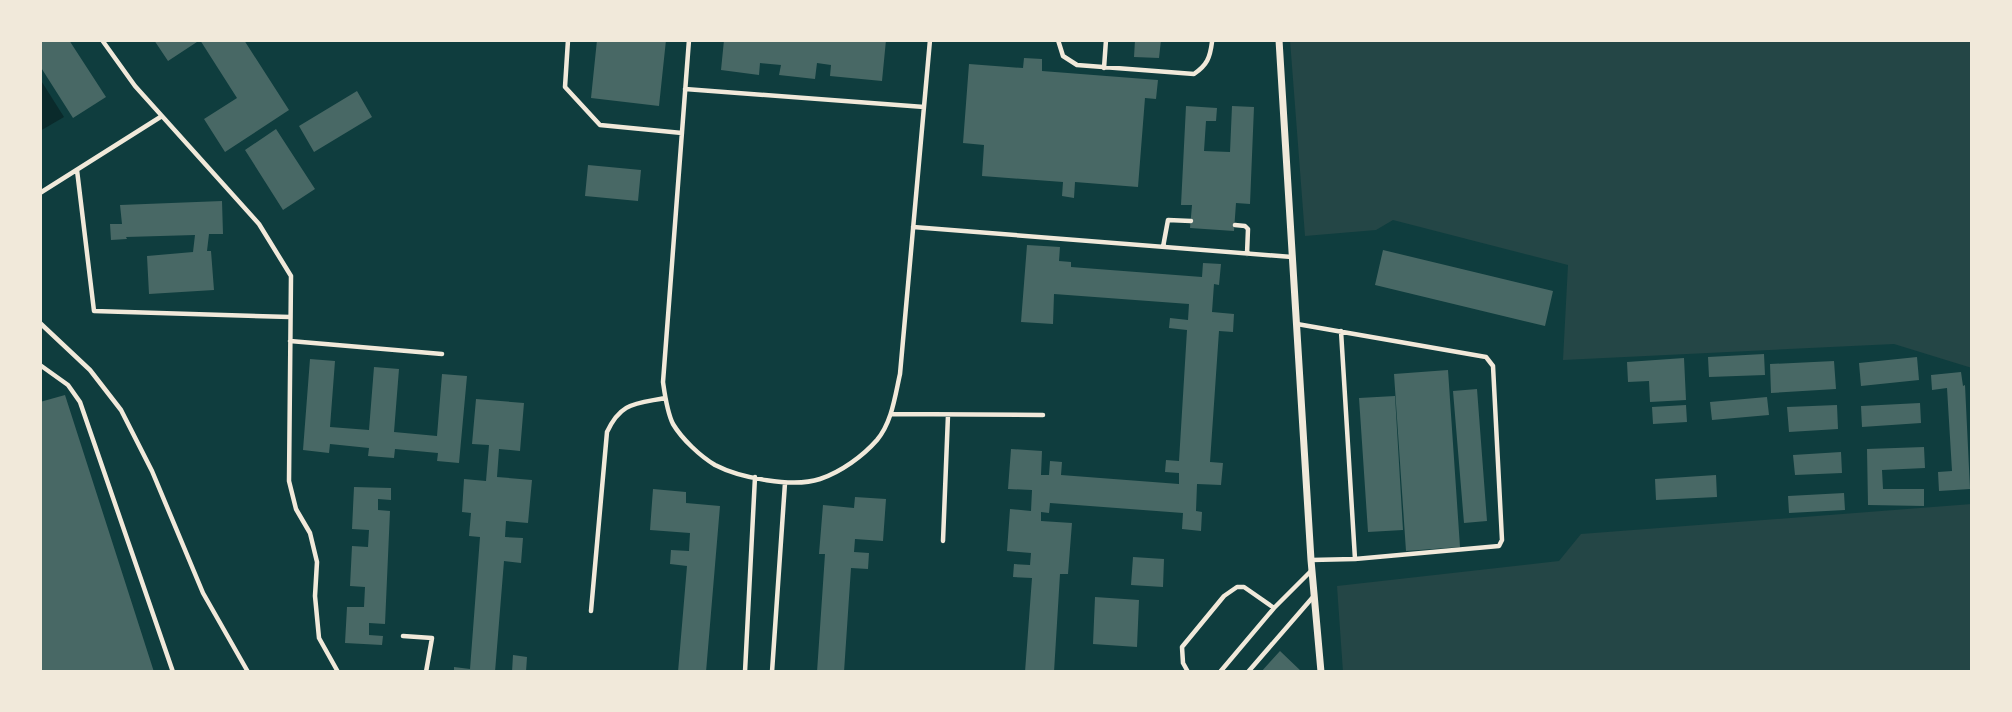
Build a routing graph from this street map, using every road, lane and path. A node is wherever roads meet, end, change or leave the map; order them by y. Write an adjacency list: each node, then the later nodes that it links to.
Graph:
1 (102, 40): 12 (lane)
2 (568, 40): 13 (lane)
3 (689, 40): 10 (lane)
4 (930, 40): 11 (lane)
5 (1058, 40): 9 (lane)
6 (1106, 40): 9 (lane)
7 (1279, 40): 21 (street)
8 (1212, 43): 9 (lane)
9 (1104, 68)
10 (685, 89): 11 (lane); 13 (lane)
11 (924, 107): 18 (lane)
12 (162, 116): 14 (lane); 22 (lane)
13 (682, 134): 29 (lane)
14 (77, 170): 15 (lane); 22 (lane)
15 (40, 193)
16 (1191, 221): 19 (lane)
17 (1235, 225): 20 (lane)
18 (914, 227): 19 (lane); 30 (lane)
19 (1163, 247): 20 (lane)
20 (1247, 254): 21 (lane)
21 (1292, 257): 24 (street)
22 (290, 317): 26 (lane)
23 (40, 323): 44 (lane)
24 (1297, 324): 25 (lane); 37 (street)
25 (1341, 331): 36 (lane); 36 (lane)
26 (290, 341): 27 (lane); 45 (lane)
27 (442, 354)
28 (40, 365): 43 (lane)
29 (665, 398): 33 (lane); 41 (lane)
30 (891, 414): 31 (lane); 34 (lane)
31 (948, 415): 32 (lane); 35 (lane)
32 (1043, 415)
33 (755, 477): 34 (lane); 47 (lane)
34 (785, 483): 48 (lane)
35 (943, 541)
36 (1355, 559): 37 (lane)
37 (1311, 560): 38 (street)
38 (1313, 570): 39 (street); 40 (lane)
39 (1316, 594): 51 (lane); 52 (street)
40 (1274, 608): 49 (lane); 50 (lane)
41 (591, 611)
42 (403, 636): 46 (lane)
43 (173, 672)
44 (248, 672)
45 (338, 672)
46 (426, 672)
47 (745, 672)
48 (772, 672)
49 (1188, 672)
50 (1220, 672)
51 (1248, 672)
52 (1321, 672)

